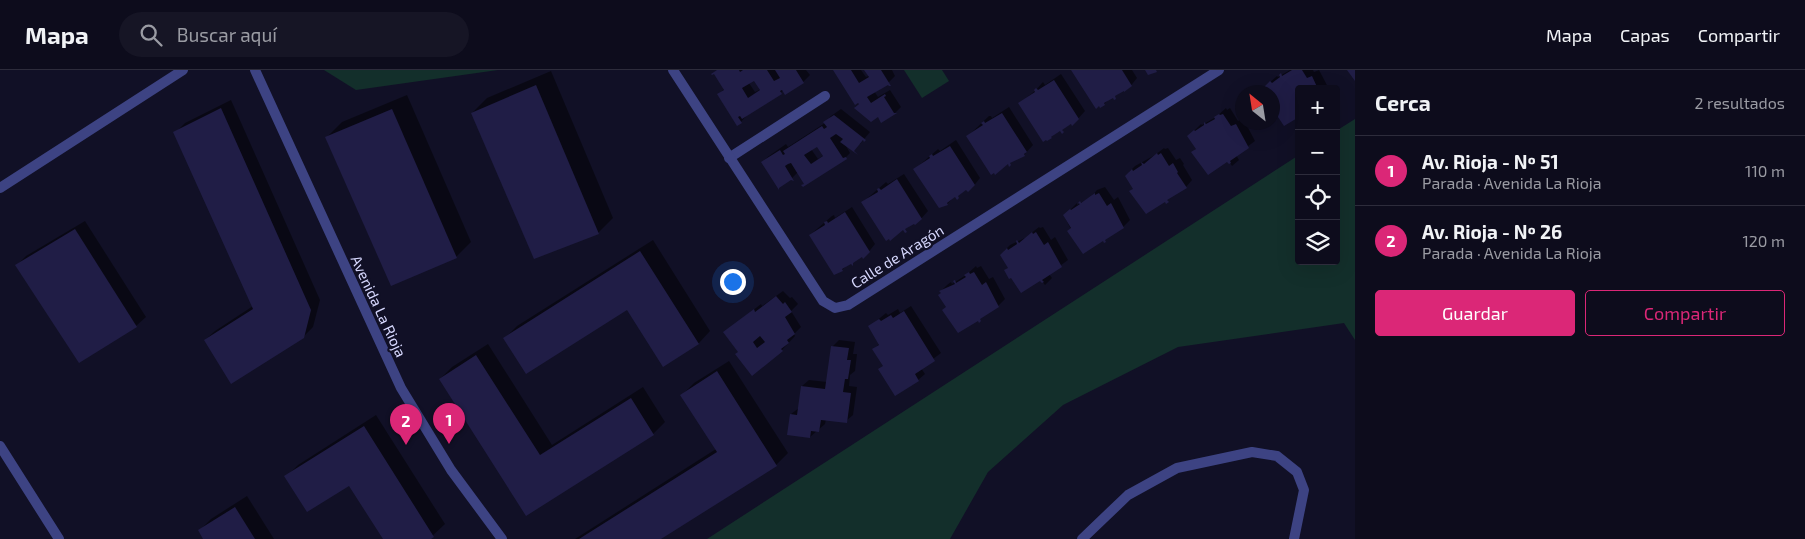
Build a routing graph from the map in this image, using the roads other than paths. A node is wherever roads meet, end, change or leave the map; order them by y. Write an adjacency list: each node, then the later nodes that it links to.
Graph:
1 (183, 70): 7 (street)
2 (255, 70): 10 (street, Avenida La Rioja)
3 (673, 70): 6 (street, Calle de Aragón)
4 (1219, 70): 6 (street, Calle de Aragón)
5 (825, 96): 6 (street)
6 (729, 158)
7 (0, 188)
8 (0, 446): 9 (street)
9 (60, 539)
10 (502, 539)
11 (1082, 539): 12 (street)
12 (1294, 539)

